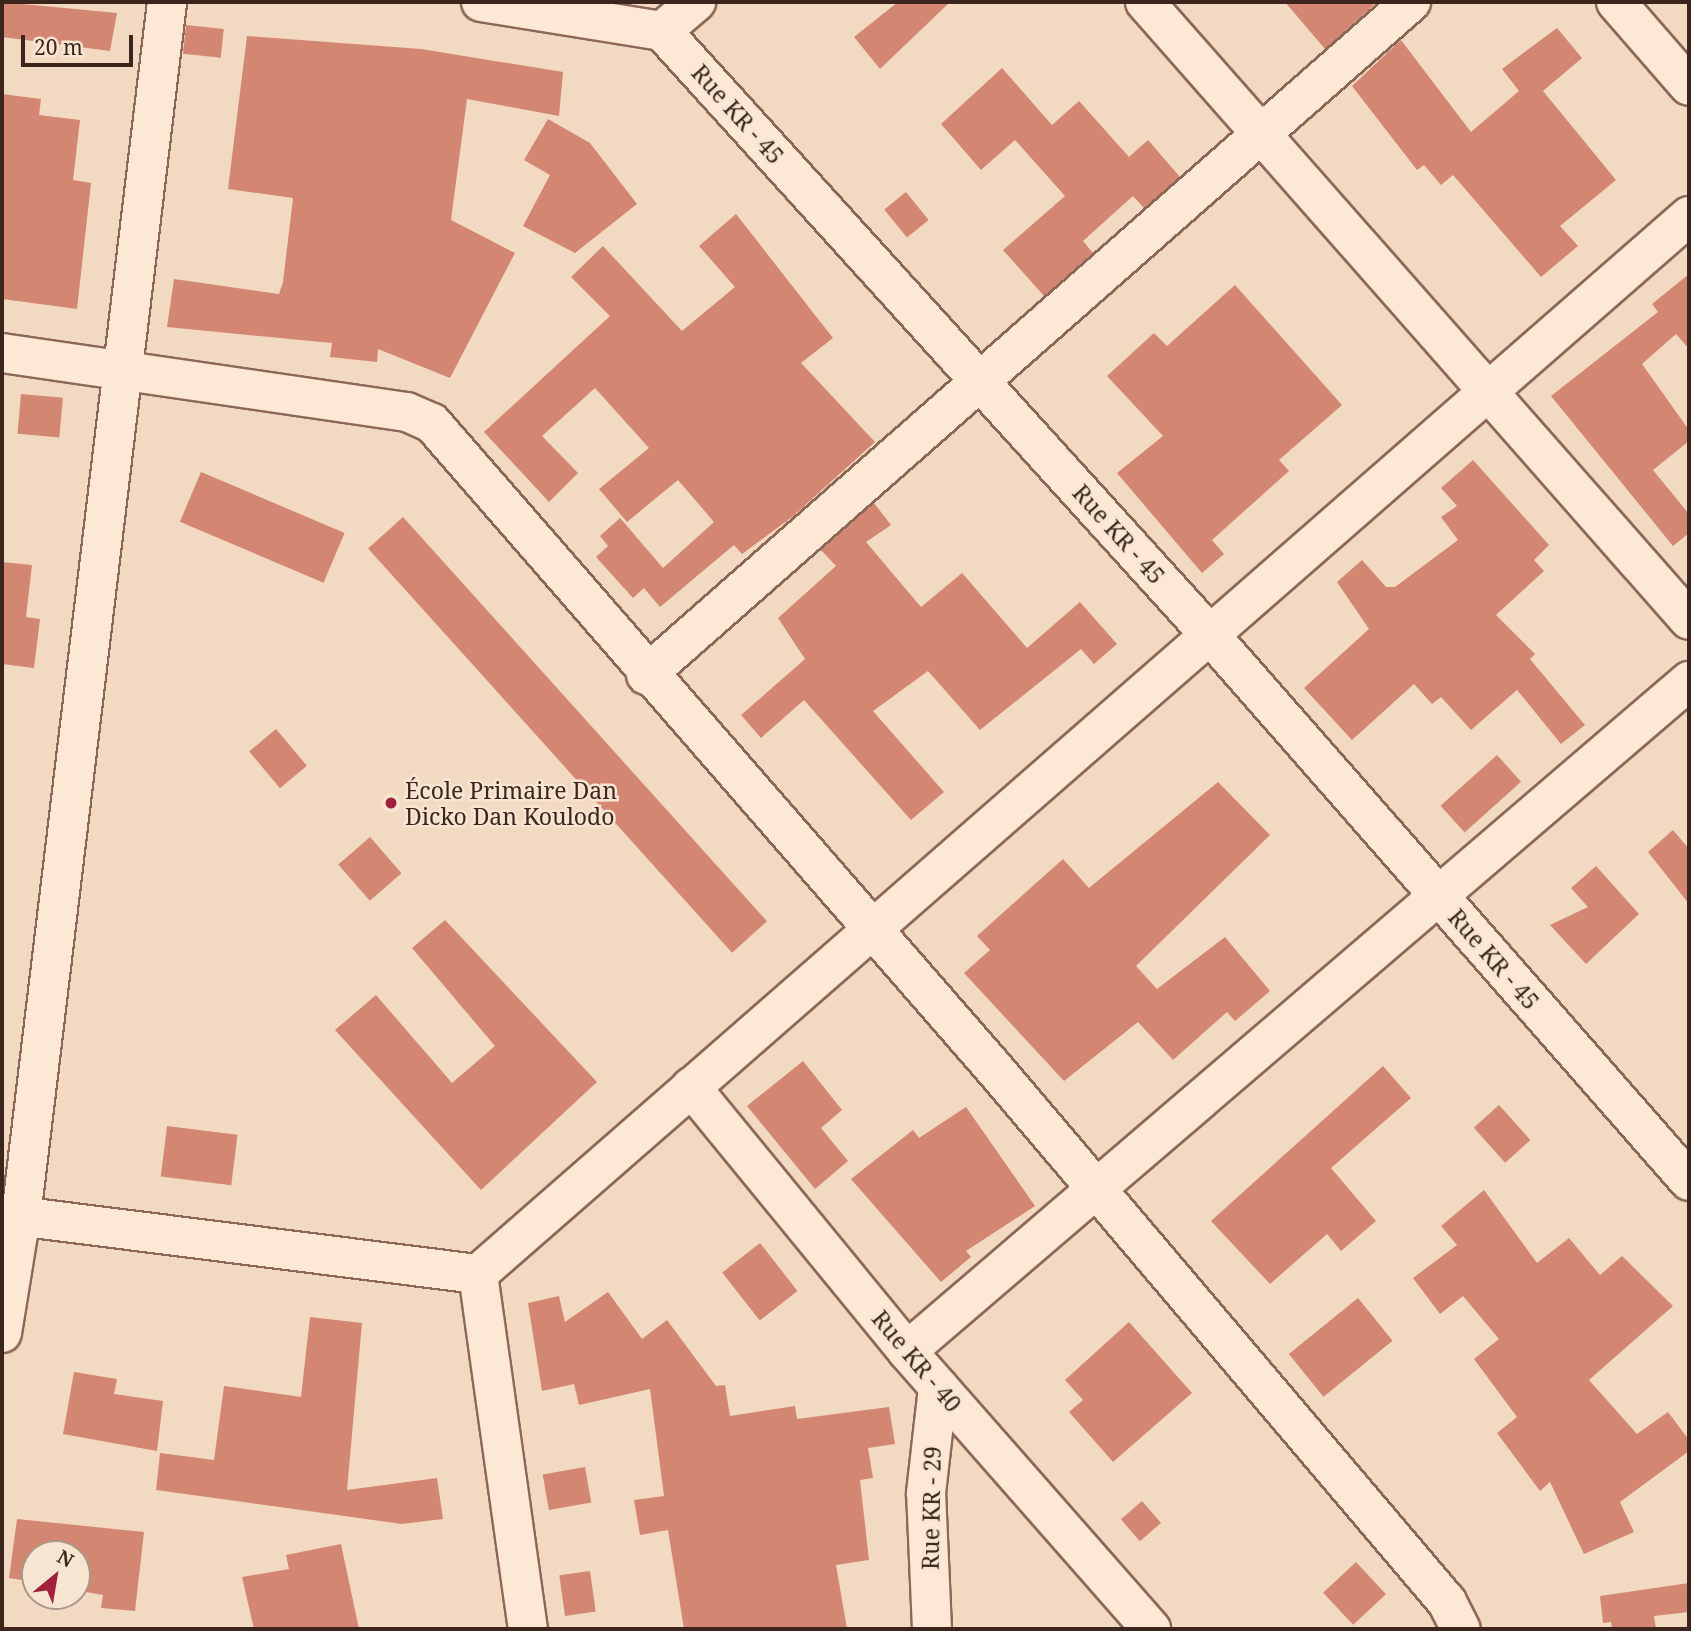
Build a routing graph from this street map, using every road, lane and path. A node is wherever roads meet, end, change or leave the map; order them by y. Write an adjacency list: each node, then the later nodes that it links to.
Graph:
1 (167, 2): 12 (street)
2 (481, 2): 7 (street)
3 (696, 2): 7 (street)
4 (1145, 2): 9 (street)
5 (1410, 2): 9 (street)
6 (1616, 2): 8 (street)
7 (662, 31): 13 (street, Rue KR - 45)
8 (1689, 86)
9 (1261, 132): 13 (street); 14 (street)
10 (1689, 216): 14 (street)
11 (2, 353): 12 (street)
12 (121, 367): 17 (street); 24 (street)
13 (977, 377): 16 (street, Rue KR - 45); 17 (street)
14 (1488, 392): 15 (street); 16 (street)
15 (1689, 620)
16 (1209, 635): 19 (street, Rue KR - 45); 20 (street)
17 (646, 675): 20 (street)
18 (1689, 681): 19 (street)
19 (1440, 898): 22 (street, Rue KR - 45); 23 (street)
20 (873, 931): 21 (street); 23 (street)
21 (691, 1087): 25 (street); 27 (street, Rue KR - 40)
22 (1689, 1181)
23 (1097, 1190): 27 (street); 32 (street)
24 (12, 1215): 25 (street); 26 (street)
25 (478, 1274): 29 (street)
26 (2, 1333)
27 (907, 1351): 28 (street, Rue KR - 40)
28 (938, 1387): 30 (street, Rue KR - 29); 31 (street, Rue KR - 40)
29 (528, 1629)
30 (932, 1629)
31 (1151, 1629)
32 (1461, 1629)

